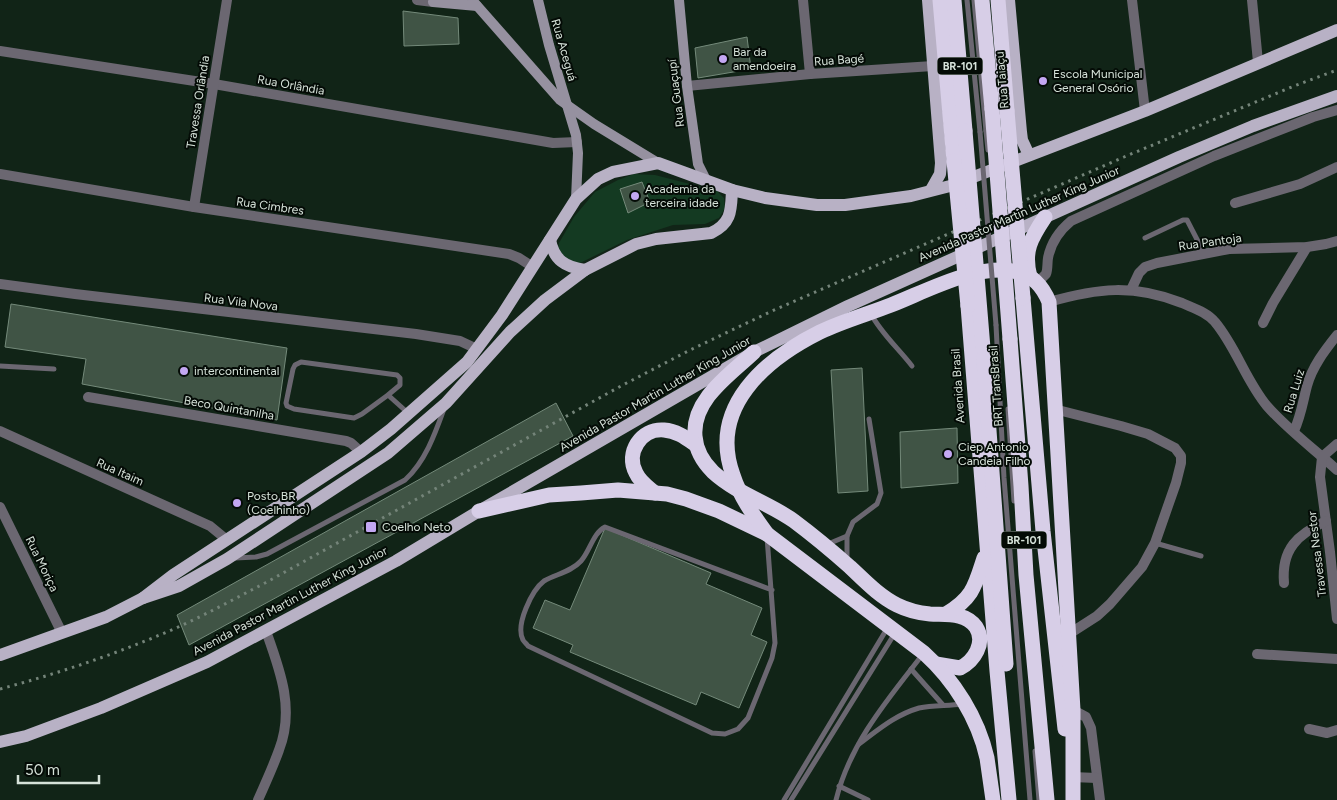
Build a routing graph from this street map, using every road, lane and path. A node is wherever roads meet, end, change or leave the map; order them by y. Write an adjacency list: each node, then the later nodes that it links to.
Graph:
1 (227, 0): 23 (street, Travessa Orlândia)
2 (417, 0): 16 (street)
3 (538, 0): 26 (main road, Rua Aceguá)
4 (679, 0): 24 (main road, Rua Guaçupí)
5 (802, 0): 22 (street)
6 (928, 0): 21 (main road)
7 (940, 0): 92 (highway, Avenida Brasil, bridge)
8 (954, 0): 30 (highway, BR-101)
9 (968, 0): 30 (lane, BRT TransBrasil)
10 (974, 0): 30 (lane, BRT TransBrasil)
11 (982, 0): 27 (highway, BR-101)
12 (998, 0): 27 (highway)
13 (1009, 0): 32 (main road, Rua Taiaçu)
14 (1132, 0): 29 (street)
15 (1252, 0): 20 (street)
16 (435, 1): 17 (main road)
17 (474, 3): 26 (main road)
18 (1337, 30): 20 (main road)
19 (0, 51): 23 (street, Rua Orlândia)
20 (1258, 62): 29 (main road)
21 (933, 66): 22 (street, Rua Bagé); 39 (main road)
22 (810, 74): 24 (street, Rua Bagé)
23 (214, 84): 31 (street, Rua Orlândia); 42 (street, Travessa Orlândia)
24 (687, 86): 37 (main road, Rua Guaçupí)
25 (1337, 96): 43 (main road, Avenida Pastor Martin Luther King Junior)
26 (568, 106): 31 (main road, Rua Aceguá); 33 (main road)
27 (1000, 110): 117 (highway, BR-101, bridge); 120 (highway, bridge)
28 (1337, 110): 52 (street)
29 (1145, 111): 32 (main road)
30 (977, 131): 36 (lane, BRT TransBrasil, bridge); 58 (lane, BRT TransBrasil, bridge); 130 (highway, BR-101, bridge)
31 (577, 142): 40 (main road, Rua Aceguá)
32 (1029, 155): 39 (main road)
33 (658, 163): 37 (main road); 40 (main road)
34 (1337, 167): 41 (street)
35 (0, 174): 42 (street, Rua Cimbres)
36 (990, 178)
37 (706, 180): 38 (main road)
38 (732, 190): 39 (main road); 51 (main road)
39 (931, 190)
40 (576, 199): 46 (main road)
41 (1235, 203)
42 (194, 207): 50 (street, Rua Cimbres)
43 (1045, 217): 52 (highway); 61 (main road, Avenida Pastor Martin Luther King Junior)
44 (995, 225): 58 (lane, BRT TransBrasil)
45 (1145, 238): 49 (lane)
46 (550, 240): 50 (main road); 51 (main road)
47 (1337, 241): 48 (street, Rua Pantoja)
48 (1307, 247): 49 (street, Rua Pantoja); 57 (street)
49 (1204, 254): 54 (street, Rua Pantoja)
50 (533, 267): 60 (main road)
51 (584, 270): 69 (main road)
52 (1033, 280): 55 (highway); 56 (highway)
53 (0, 284): 60 (street, Rua Vila Nova)
54 (1130, 290): 55 (street); 74 (street)
55 (1049, 302): 70 (highway)
56 (870, 313): 64 (lane); 80 (highway)
57 (1263, 323)
58 (999, 325): 62 (lane, BRT TransBrasil); 131 (lane, BRT TransBrasil)
59 (1337, 335): 74 (street, Rua Luiz)
60 (476, 349): 71 (main road)
61 (754, 352): 76 (highway); 84 (main road, Avenida Pastor Martin Luther King Junior)
62 (1004, 363)
63 (0, 366): 65 (lane)
64 (912, 366)
65 (54, 369)
66 (388, 395): 66 (lane); 71 (lane)
67 (88, 397): 77 (street, Beco Quintanilha)
68 (1007, 401): 83 (lane, BRT TransBrasil)
69 (446, 403): 94 (main road); 94 (lane)
70 (1054, 409): 90 (street); 104 (highway)
71 (409, 414): 77 (main road)
72 (869, 419): 87 (lane)
73 (0, 431): 89 (street, Rua Itaim)
74 (1294, 431): 78 (street)
75 (1337, 444): 78 (street)
76 (696, 445): 80 (highway); 81 (highway)
77 (361, 452): 89 (main road)
78 (1322, 457): 79 (street); 85 (street, Travessa Nestor)
79 (1337, 470)
80 (740, 491): 86 (highway); 91 (highway)
81 (655, 493): 84 (highway); 86 (highway)
82 (0, 507): 103 (street, Rua Moriça)
83 (1015, 507)
84 (479, 511): 102 (main road, Avenida Pastor Martin Luther King Junior)
85 (1326, 521): 96 (street); 100 (street, Travessa Nestor)
86 (767, 534): 97 (lane); 101 (highway)
87 (847, 536): 91 (lane); 95 (lane)
88 (1017, 536): 109 (lane)
89 (227, 540): 98 (main road)
90 (1155, 543): 93 (lane); 104 (street)
91 (825, 545): 95 (highway)
92 (987, 551): 99 (highway); 129 (highway, Avenida Brasil)
93 (1201, 556)
94 (227, 559): 98 (main road)
95 (847, 565): 99 (highway)
96 (1284, 583)
97 (772, 590): 97 (lane)
98 (143, 598): 103 (main road)
99 (946, 614): 110 (highway)
100 (1337, 619)
101 (892, 629): 105 (highway); 124 (lane); 125 (lane)
102 (266, 631): 118 (main road, Avenida Pastor Martin Luther King Junior); 123 (street)
103 (62, 633): 107 (main road)
104 (1069, 634): 114 (highway)
105 (924, 653): 110 (highway); 111 (lane)
106 (1257, 654): 108 (street)
107 (0, 655)
108 (1337, 659)
109 (1028, 663)
110 (936, 664): 112 (highway)
111 (911, 669): 113 (lane); 119 (lane)
112 (965, 704): 113 (lane); 128 (highway)
113 (943, 706): 119 (lane)
114 (1073, 710): 120 (highway); 121 (street)
115 (1309, 729): 116 (street)
116 (1337, 730)
117 (1038, 741): 132 (lane); 133 (highway, BR-101); 134 (highway)
118 (0, 742)
119 (856, 746): 122 (lane)
120 (1072, 777): 121 (street); 135 (highway)
121 (1096, 778): 136 (street)
122 (839, 786): 126 (lane); 127 (lane)
123 (258, 800)
124 (784, 800)
125 (791, 800)
126 (836, 800)
127 (868, 800)
128 (993, 800)
129 (1010, 800)
130 (1020, 800)
131 (1030, 800)
132 (1039, 800)
133 (1046, 800)
134 (1057, 800)
135 (1073, 800)
136 (1100, 800)

